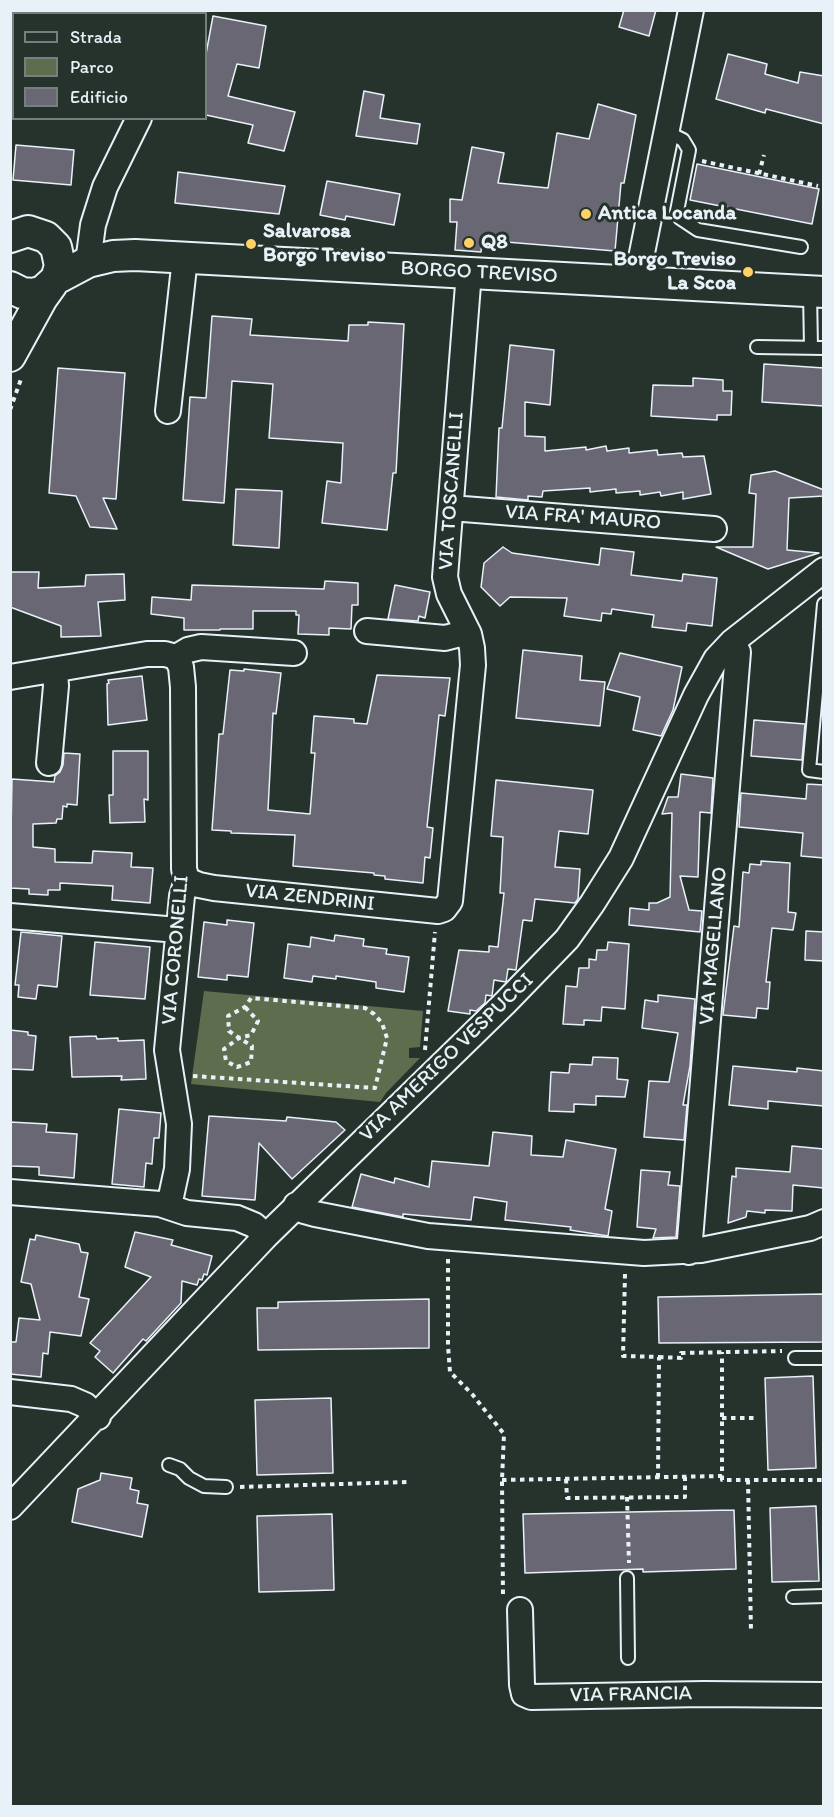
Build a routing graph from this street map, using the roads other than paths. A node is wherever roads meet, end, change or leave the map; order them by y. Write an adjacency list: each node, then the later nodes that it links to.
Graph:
1 (691, 10): 3 (street)
2 (138, 120): 6 (street)
3 (667, 132): 5 (lane); 10 (street)
4 (21, 234): 6 (street, BORGO TREVISO); 9 (street)
5 (801, 248)
6 (86, 255): 7 (street, BORGO TREVISO); 9 (street)
7 (185, 258): 8 (street, BORGO TREVISO); 16 (street)
8 (469, 272): 10 (street, BORGO TREVISO); 17 (street, VIA TOSCANELLI)
9 (54, 282): 11 (street); 15 (street)
10 (639, 283): 12 (street, BORGO TREVISO)
11 (10, 287)
12 (817, 292): 14 (lane)
13 (757, 347): 14 (lane)
14 (817, 348)
15 (16, 367)
16 (168, 411)
17 (451, 508): 18 (street, VIA FRA' MAURO); 22 (street, VIA TOSCANELLI)
18 (714, 528)
19 (824, 570): 23 (street, VIA AMERIGO VESPUCCI)
20 (824, 604): 29 (lane)
21 (367, 630): 22 (street)
22 (468, 632): 32 (street, VIA TOSCANELLI)
23 (732, 642): 35 (street, VIA AMERIGO VESPUCCI); 39 (street, VIA MAGELLANO)
24 (294, 653): 25 (street)
25 (176, 657): 26 (street); 30 (street, VIA CORONELLI)
26 (55, 670): 27 (street); 28 (street)
27 (10, 677)
28 (49, 763)
29 (824, 772)
30 (187, 880): 32 (street, VIA ZENDRINI); 33 (street, VIA CORONELLI)
31 (10, 916): 33 (street)
32 (435, 919)
33 (178, 930): 36 (street, VIA CORONELLI)
34 (10, 1192): 36 (street)
35 (296, 1205): 38 (street, VIA AMERIGO VESPUCCI); 39 (street)
36 (169, 1206): 38 (street)
37 (819, 1226): 39 (street)
38 (266, 1236): 43 (street, VIA AMERIGO VESPUCCI)
39 (689, 1252)
40 (793, 1354): 41 (lane)
41 (824, 1358)
42 (10, 1392): 43 (street)
43 (98, 1416): 46 (street, VIA AMERIGO VESPUCCI)
44 (170, 1465): 45 (lane)
45 (228, 1487)
46 (10, 1507)
47 (628, 1575): 51 (lane)
48 (824, 1596): 49 (lane)
49 (793, 1597)
50 (514, 1604): 52 (street, VIA FRANCIA)
51 (628, 1658)
52 (824, 1695)

